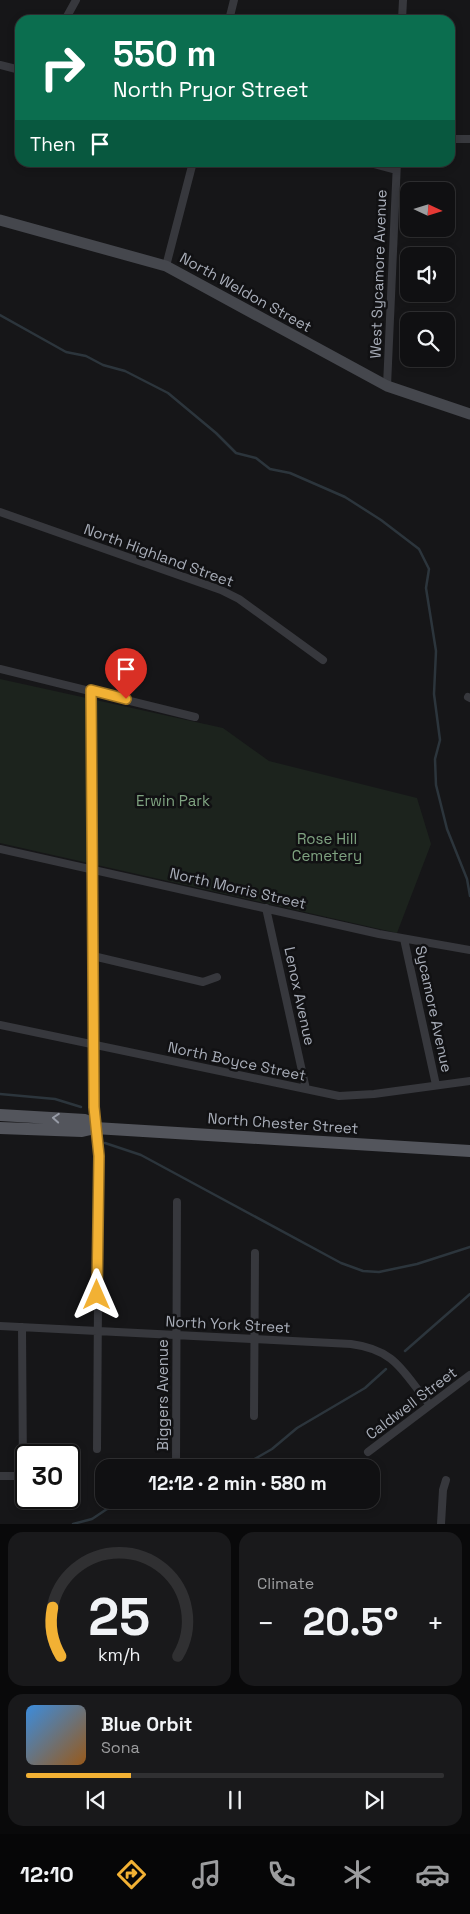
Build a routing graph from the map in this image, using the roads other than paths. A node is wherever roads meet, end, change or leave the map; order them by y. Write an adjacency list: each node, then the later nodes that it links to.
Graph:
1 (76, 0): 4 (street)
2 (234, 0): 5 (street)
3 (403, 0): 6 (street)
4 (68, 15)
5 (230, 15)
6 (402, 15)
7 (0, 65): 8 (street)
8 (15, 69)
9 (470, 139): 10 (street)
10 (455, 140)
11 (192, 167): 14 (street)
12 (396, 167): 15 (street, West Sycamore Avenue)
13 (0, 220): 14 (street, North Weldon Street)
14 (166, 266): 15 (street, North Weldon Street)
15 (387, 386): 16 (street, North Weldon Street)
16 (470, 414)
17 (0, 512): 18 (street, North Highland Street)
18 (323, 660)
19 (0, 669): 20 (street)
20 (91, 690): 21 (street); 23 (street)
21 (195, 717)
22 (0, 849): 23 (street, North Morris Street)
23 (93, 870): 24 (street, North Morris Street); 27 (street)
24 (266, 908): 25 (street, North Morris Street); 33 (street, Lenox Avenue)
25 (404, 939): 26 (street, North Morris Street); 32 (street, Sycamore Avenue)
26 (470, 950)
27 (93, 956): 28 (street); 30 (street)
28 (217, 977)
29 (0, 1025): 30 (street, North Boyce Street)
30 (94, 1044): 33 (street, North Boyce Street); 36 (street)
31 (470, 1081): 32 (street, North Boyce Street)
32 (436, 1085): 33 (street, North Boyce Street)
33 (306, 1089)
34 (0, 1115): 36 (main road, North Chester Street, one-way to 34)
35 (0, 1128): 36 (main road, North Chester Street)
36 (95, 1128): 37 (main road, North Chester Street); 42 (street)
37 (470, 1151)
38 (176, 1202): 43 (street, Biggers Avenue)
39 (255, 1252): 44 (street)
40 (0, 1326): 41 (street, North York Street)
41 (22, 1327): 42 (street, North York Street); 51 (street)
42 (97, 1331): 43 (street, North York Street); 48 (street)
43 (176, 1335): 44 (street, North York Street); 50 (street, Biggers Avenue)
44 (254, 1339): 46 (street, North York Street); 47 (street)
45 (470, 1375): 46 (street, Caldwell Street)
46 (430, 1405): 49 (street, Caldwell Street)
47 (254, 1416)
48 (98, 1449)
49 (368, 1452)
50 (176, 1459)
51 (0, 1476)
52 (446, 1480): 53 (street)
53 (440, 1524)

